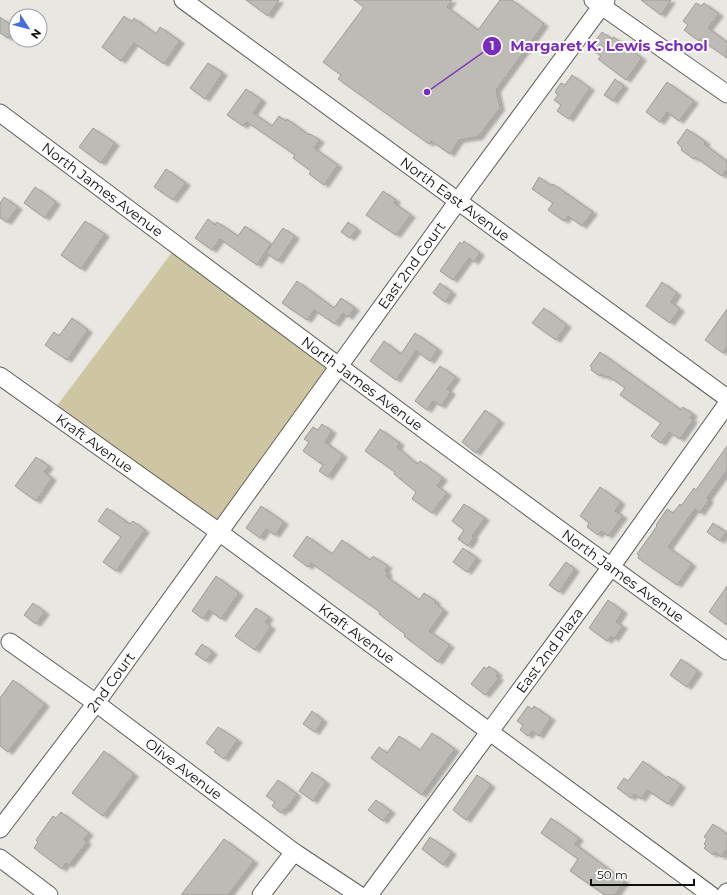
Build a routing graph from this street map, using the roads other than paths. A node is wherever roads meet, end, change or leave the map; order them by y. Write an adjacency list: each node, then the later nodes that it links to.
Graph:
1 (183, 0): 5 (street, North East Avenue)
2 (600, 2): 3 (street); 5 (street, East 2nd Court)
3 (727, 94)
4 (0, 113): 6 (street, North James Avenue)
5 (458, 201): 6 (street, East 2nd Court); 8 (street, North East Avenue)
6 (338, 366): 10 (street, East 2nd Court); 11 (street, North James Avenue)
7 (0, 376): 10 (street, Kraft Avenue)
8 (727, 398)
9 (727, 404): 11 (street, East 2nd Plaza)
10 (219, 532): 14 (street, 2nd Court); 15 (street, Kraft Avenue)
11 (611, 568): 13 (street, North James Avenue); 15 (street, East 2nd Plaza)
12 (10, 642): 14 (street, Olive Avenue)
13 (727, 651)
14 (96, 703): 16 (street, 2nd Court); 17 (street, Olive Avenue)
15 (490, 733): 23 (street, East 2nd Plaza); 24 (street, Kraft Avenue)
16 (0, 829)
17 (294, 852): 21 (street); 22 (street, Olive Avenue)
18 (0, 858): 20 (street)
19 (727, 892): 25 (street)
20 (49, 895)
21 (261, 895)
22 (359, 895)
23 (369, 895)
24 (711, 895)
25 (725, 895)

